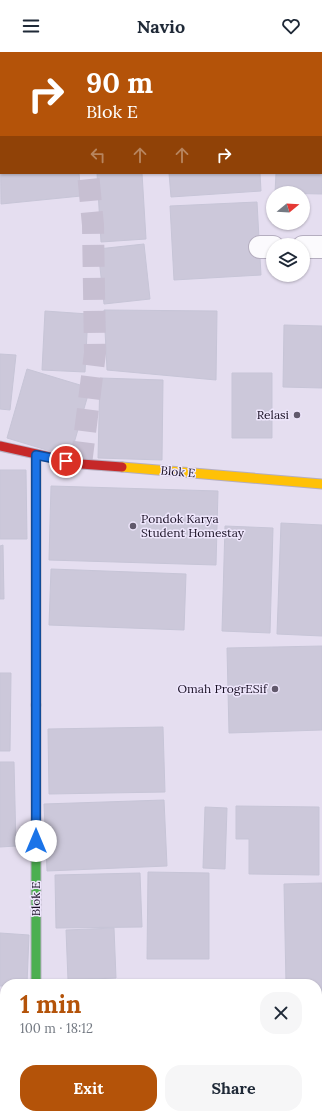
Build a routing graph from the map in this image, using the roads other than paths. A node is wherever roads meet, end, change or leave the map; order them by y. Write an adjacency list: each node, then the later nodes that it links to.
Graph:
1 (322, 246): 2 (street)
2 (310, 247)
3 (0, 446): 4 (street, Blok E)
4 (36, 455): 5 (street, Blok E); 6 (street, Blok E)
5 (322, 484)
6 (36, 979)

